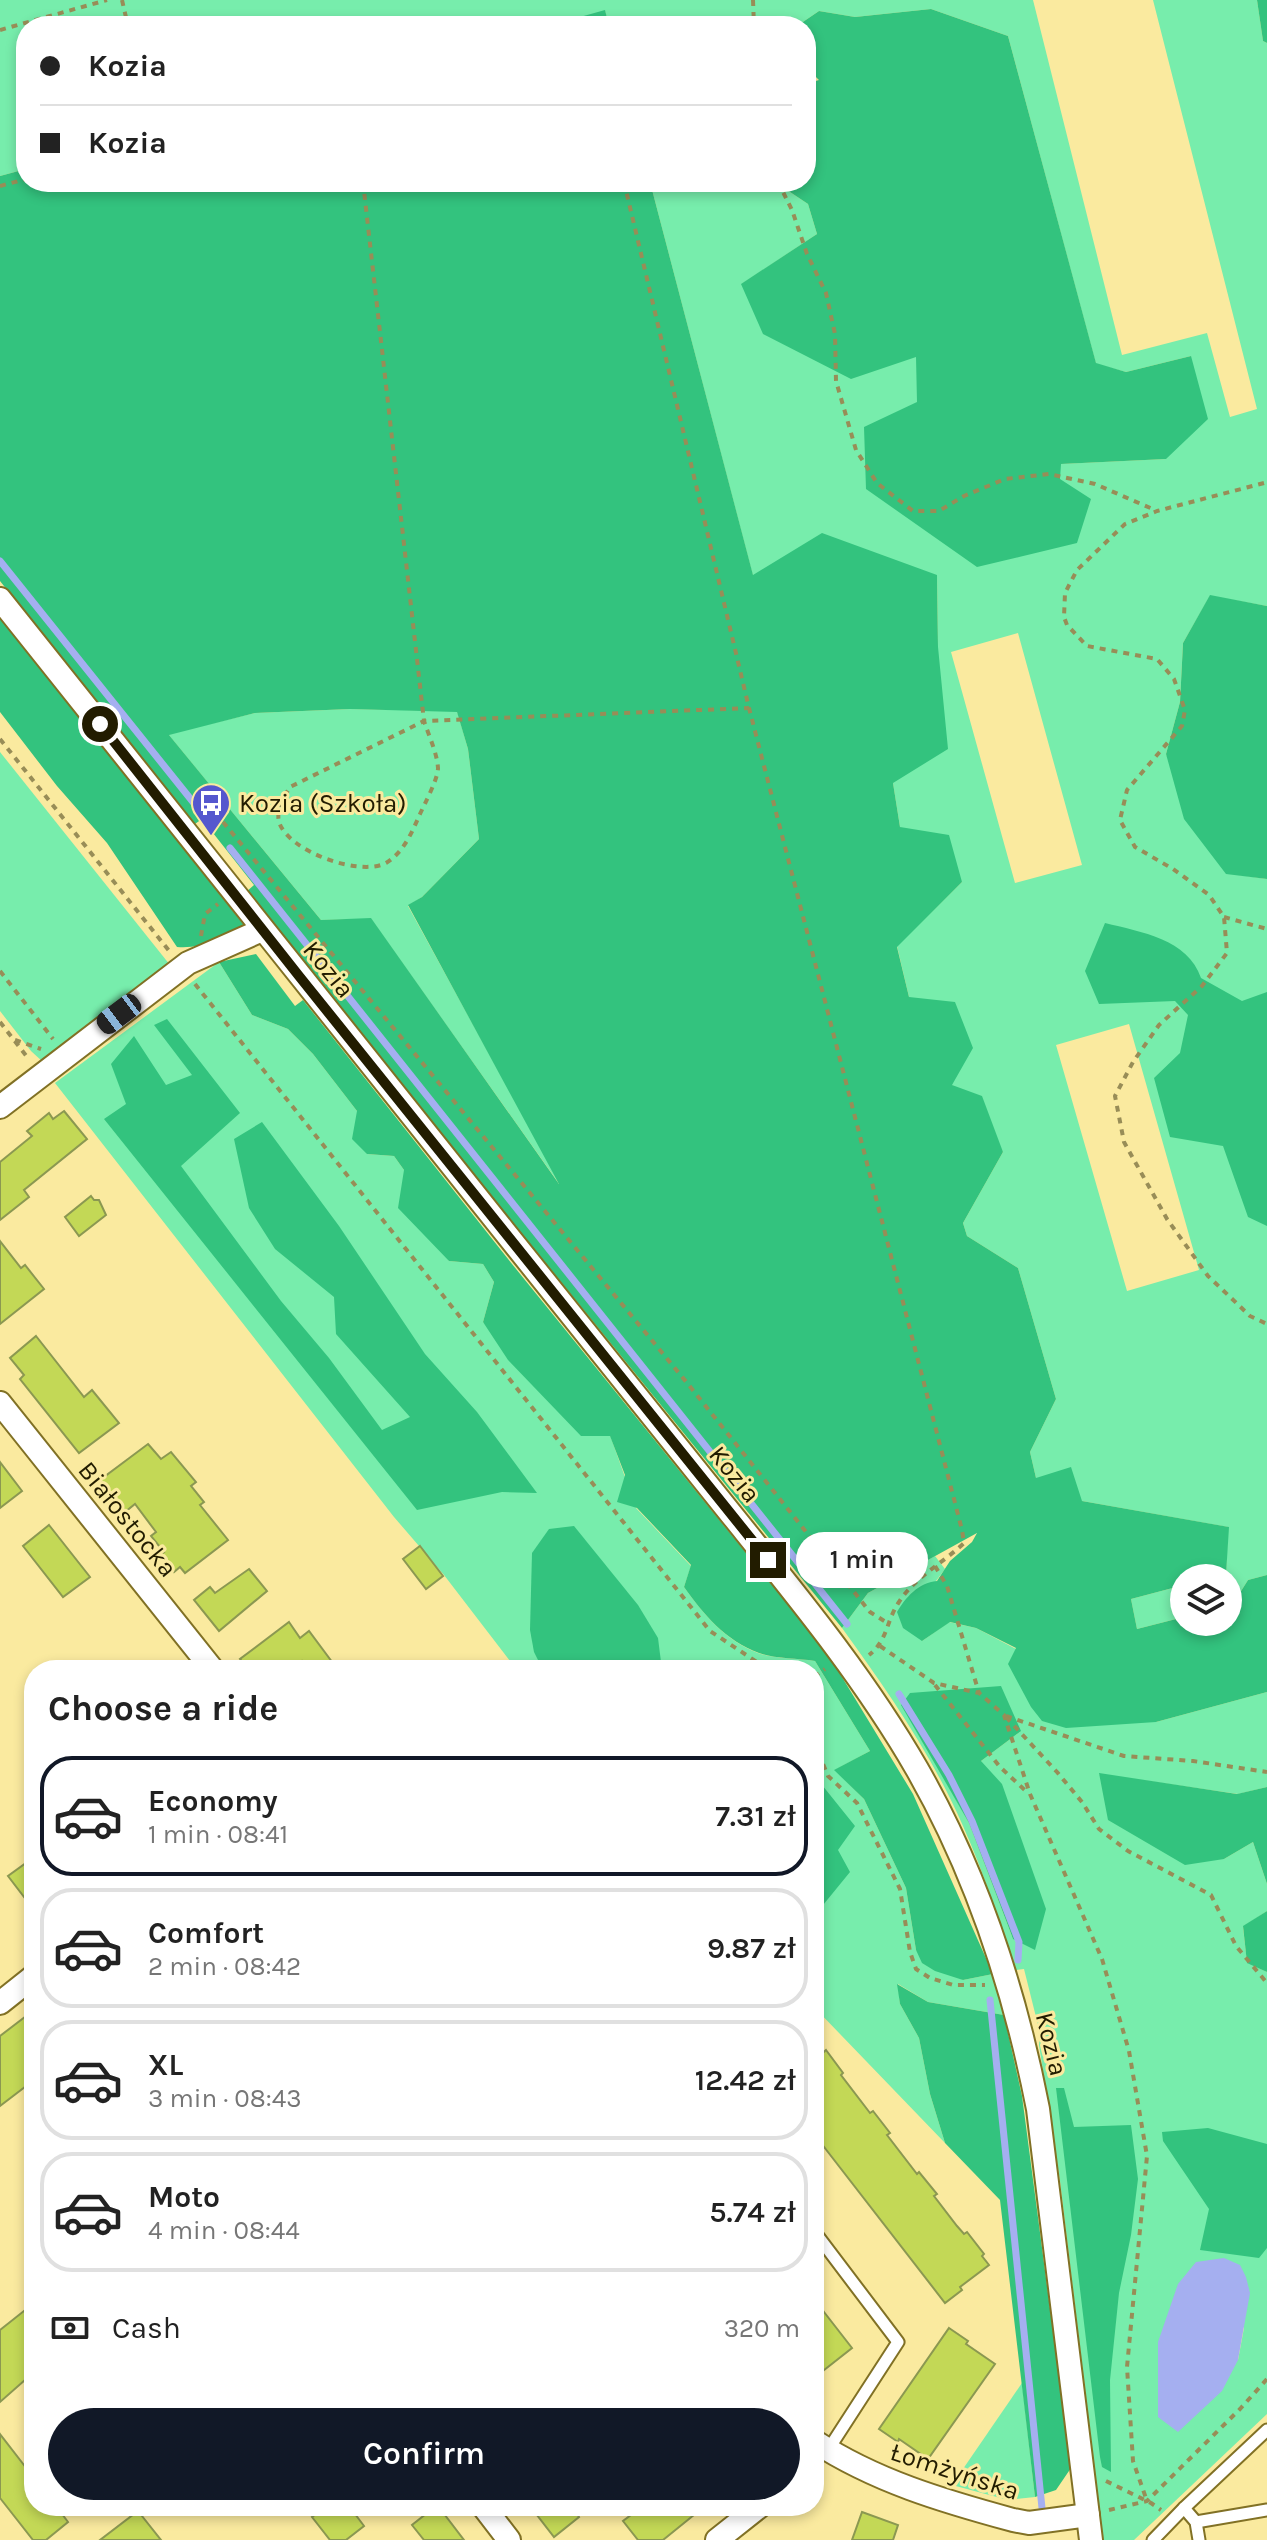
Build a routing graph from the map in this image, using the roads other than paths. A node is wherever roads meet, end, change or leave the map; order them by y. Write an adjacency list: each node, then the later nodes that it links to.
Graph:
1 (0, 599): 2 (street, Kozia)
2 (262, 930): 3 (street); 14 (street, Kozia)
3 (0, 1107)
4 (0, 1403): 5 (street, Białostocka)
5 (205, 1660)
6 (24, 1984): 7 (street)
7 (0, 2003)
8 (824, 2244): 10 (lane)
9 (1267, 2430): 12 (lane)
10 (824, 2444)
11 (824, 2453): 14 (street, Łomżyńska)
12 (1184, 2508): 17 (lane); 21 (lane)
13 (1267, 2510): 17 (lane)
14 (1088, 2515): 20 (street, Kozia)
15 (491, 2516): 18 (street)
16 (747, 2516): 19 (street)
17 (1196, 2522): 22 (lane)
18 (509, 2540)
19 (717, 2540)
20 (1091, 2540)
21 (1153, 2540)
22 (1199, 2540)

